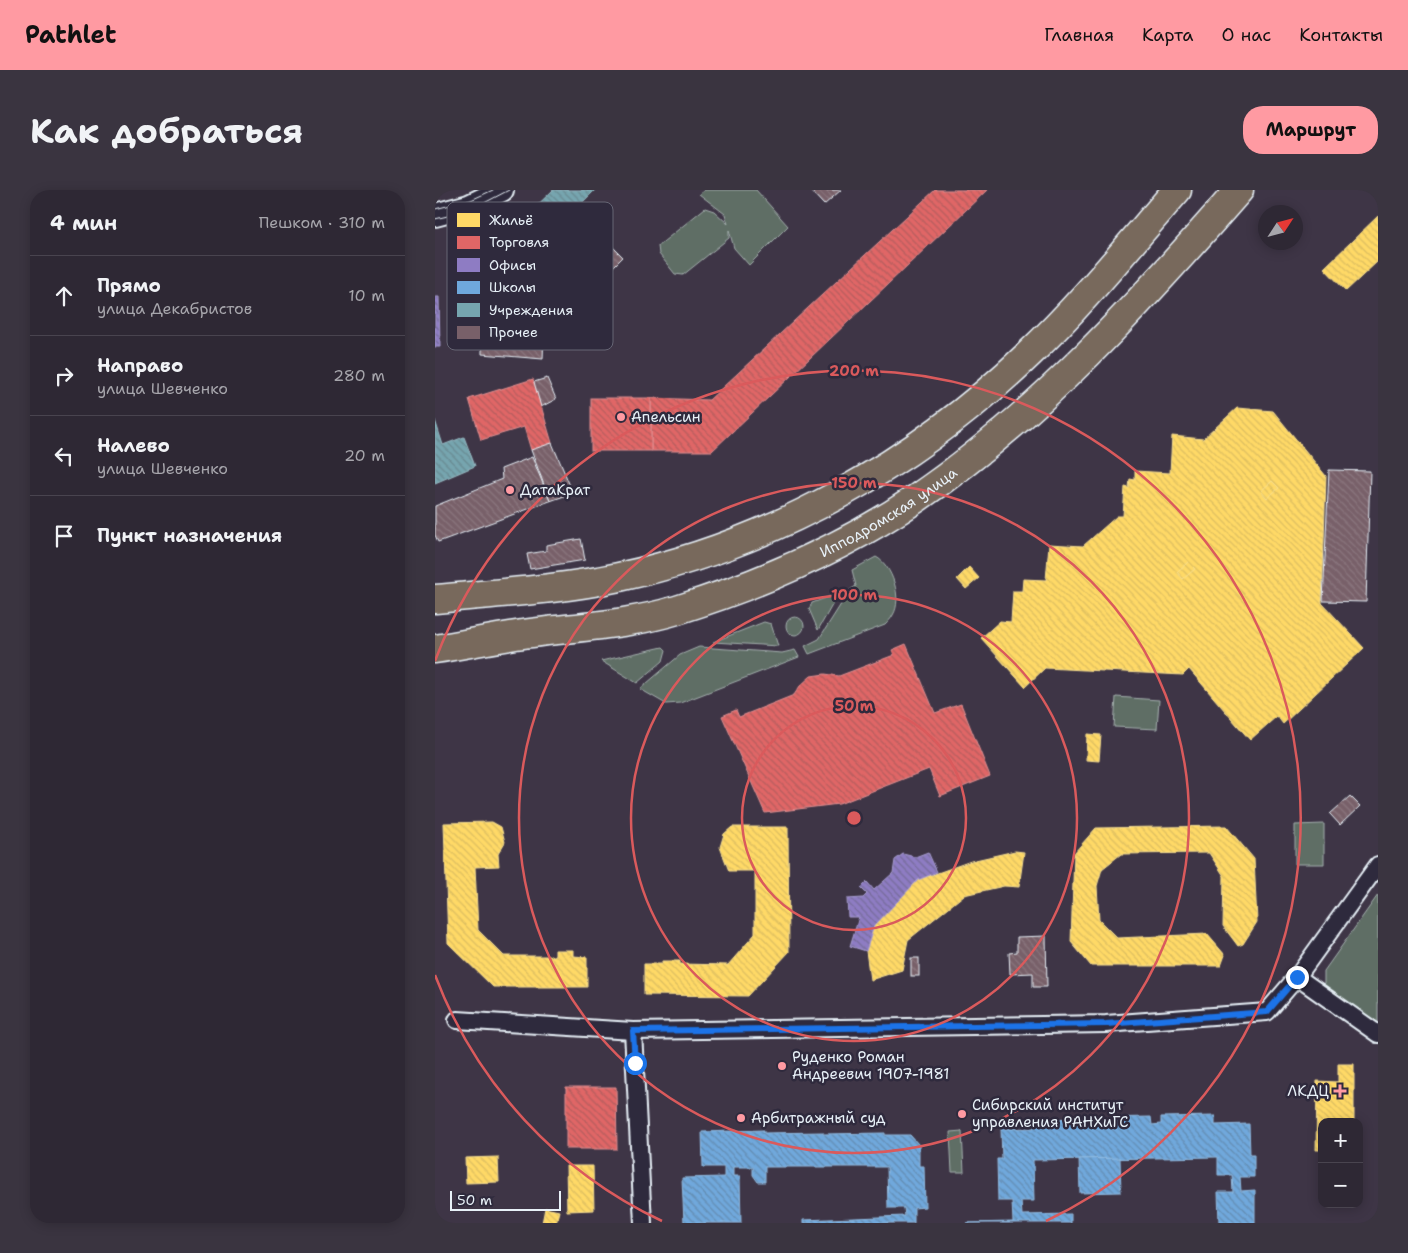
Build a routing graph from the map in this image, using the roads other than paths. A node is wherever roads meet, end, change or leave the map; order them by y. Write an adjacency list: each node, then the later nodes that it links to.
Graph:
1 (502, 190): 4 (street)
2 (1177, 190): 5 (highway)
3 (1239, 190): 6 (highway, Ипподромская улица)
4 (477, 202)
5 (816, 507): 6 (highway); 7 (highway)
6 (833, 546): 8 (highway, Ипподромская улица)
7 (435, 599)
8 (435, 649)
9 (1378, 865): 10 (street)
10 (1297, 977): 12 (street); 13 (street)
11 (457, 1020): 12 (street)
12 (633, 1031): 14 (street)
13 (1378, 1034)
14 (643, 1223)

